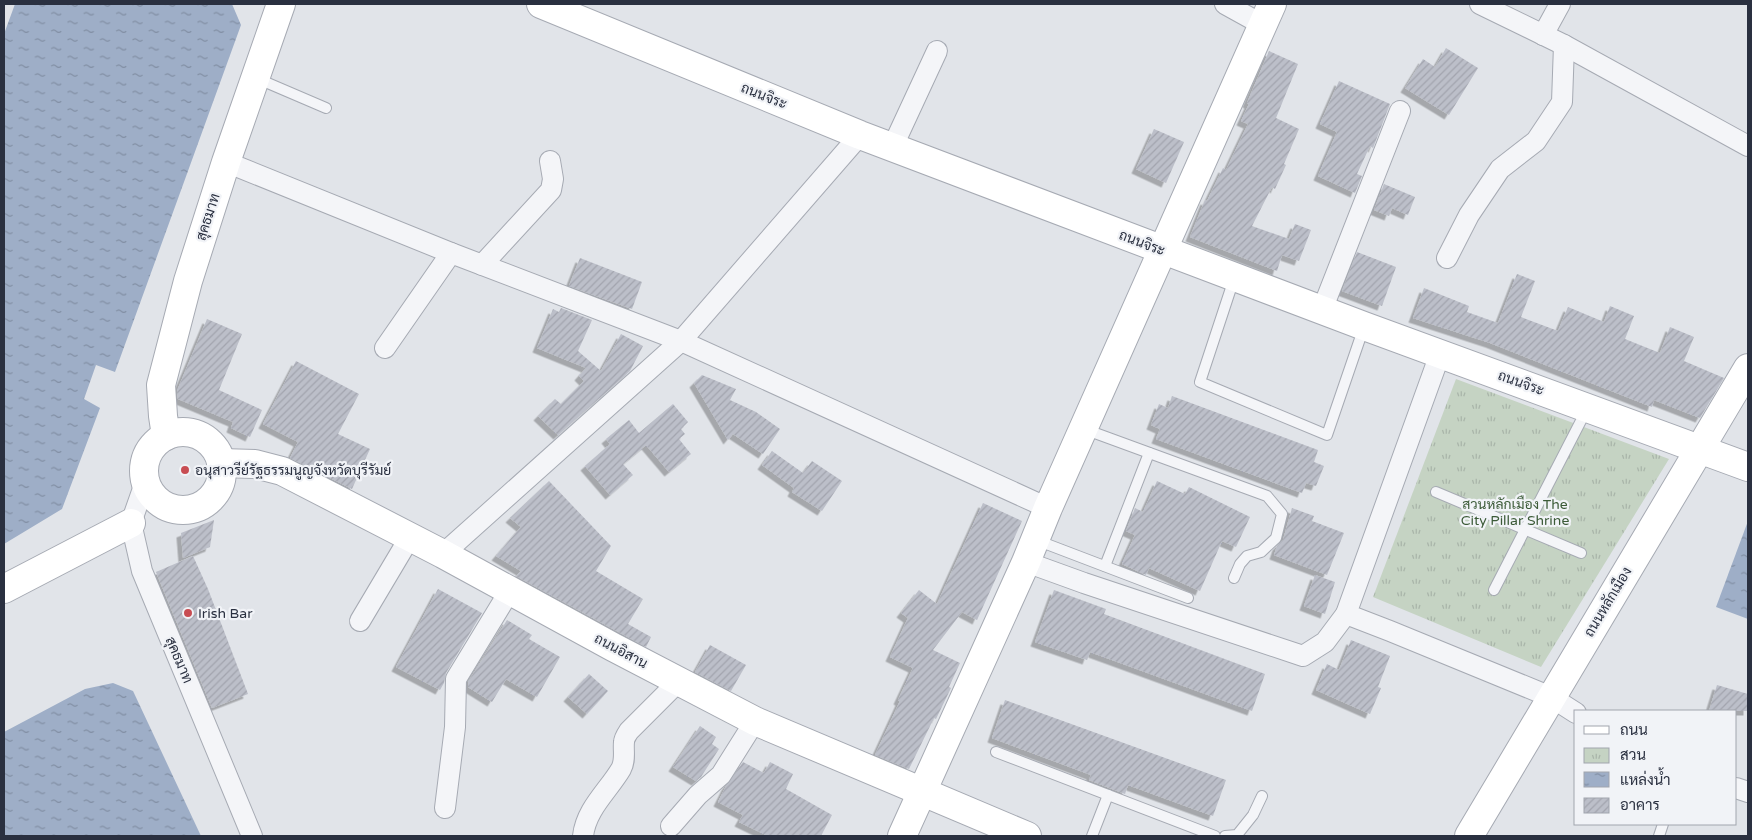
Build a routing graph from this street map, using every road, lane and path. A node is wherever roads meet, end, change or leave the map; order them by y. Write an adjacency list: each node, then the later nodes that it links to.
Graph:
1 (281, 4): 10 (street, สุคธมาท)
2 (541, 4): 13 (street, ถนนจิระ)
3 (1225, 4): 6 (street)
4 (1480, 4): 7 (street)
5 (1560, 4): 7 (street)
6 (1267, 14): 18 (street)
7 (1543, 35): 8 (street)
8 (1564, 45): 14 (street); 20 (street)
9 (937, 51): 15 (street)
10 (255, 78): 11 (lane); 17 (street, สุคธมาท)
11 (326, 108)
12 (1400, 111): 23 (street)
13 (860, 135): 15 (street, ถนนจิระ); 25 (street)
14 (1748, 146)
15 (892, 148): 18 (street, ถนนจิระ)
16 (550, 161): 21 (street)
17 (226, 162): 19 (street); 31 (street, สุคธมาท)
18 (1162, 251): 22 (street, ถนนจิระ); 30 (street)
19 (451, 253): 21 (street); 26 (street)
20 (1447, 258)
21 (482, 265): 25 (street)
22 (1234, 278): 23 (street, ถนนจิระ); 24 (lane)
23 (1322, 310): 24 (street, ถนนจิระ)
24 (1364, 326): 27 (street, ถนนจิระ)
25 (681, 341): 38 (street); 44 (street)
26 (385, 348)
27 (1440, 354): 29 (street, ถนนจิระ); 51 (street)
28 (1748, 368): 32 (street, ถนนหลักเมือง)
29 (1587, 408): 32 (street, ถนนจิระ); 40 (lane)
30 (1084, 430): 33 (lane); 38 (street)
31 (166, 436): 34 (street); 36 (street)
32 (1700, 449): 35 (street, ถนนจิระ); 54 (street, ถนนหลักเมือง)
33 (1149, 454): 45 (lane); 46 (lane)
34 (221, 463): 36 (street); 41 (street, ถนนอิสาน)
35 (1748, 467)
36 (146, 480): 39 (street)
37 (1436, 492): 40 (lane)
38 (1048, 508): 42 (street)
39 (131, 523): 47 (street); 64 (street, สุคธมาท)
40 (1526, 528): 43 (lane); 48 (lane)
41 (410, 537): 44 (street, ถนนอิสาน); 52 (street)
42 (1031, 550): 45 (lane); 51 (street); 58 (street)
43 (1581, 553)
44 (443, 554): 49 (street, ถนนอิสาน)
45 (1105, 566): 50 (lane)
46 (1234, 578)
47 (4, 589)
48 (1494, 590)
49 (509, 592): 53 (street, ถนนอิสาน); 61 (street)
50 (1188, 598)
51 (1346, 614): 54 (street)
52 (360, 621)
53 (679, 681): 56 (street, ถนนอิสาน); 65 (street)
54 (1551, 697): 55 (street); 70 (street, ถนนหลักเมือง)
55 (1574, 713)
56 (756, 721): 58 (street, ถนนอิสาน); 62 (street)
57 (996, 752): 59 (lane)
58 (922, 792): 63 (street, ถนนอิสาน); 66 (street)
59 (1108, 795): 67 (lane); 68 (lane)
60 (1262, 796): 69 (lane)
61 (445, 808)
62 (671, 826)
63 (1017, 834)
64 (252, 836)
65 (583, 836)
66 (902, 836)
67 (1092, 836)
68 (1215, 836)
69 (1225, 836)
70 (1469, 836)

